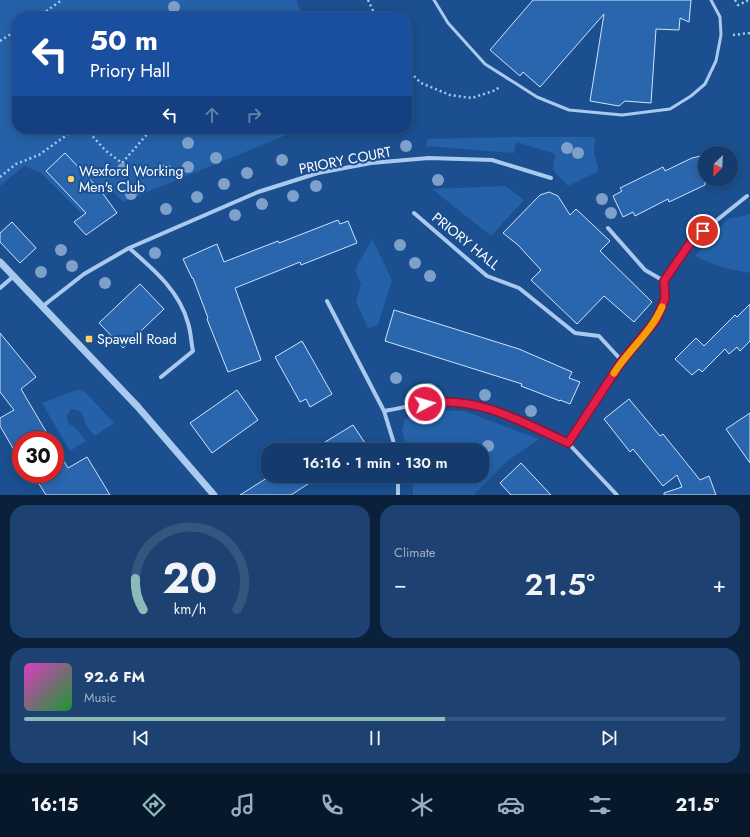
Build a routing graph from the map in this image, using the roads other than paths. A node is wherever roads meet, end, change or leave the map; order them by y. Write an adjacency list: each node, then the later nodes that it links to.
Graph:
1 (434, 0): 2 (lane)
2 (711, 0)
3 (551, 178): 7 (street, PRIORY COURT)
4 (747, 196): 10 (street)
5 (414, 213): 14 (street, PRIORY HALL)
6 (608, 228): 10 (street)
7 (129, 248): 13 (street, PRIORY COURT); 15 (street)
8 (0, 262): 9 (street)
9 (14, 276): 11 (street); 13 (street)
10 (664, 281): 14 (street)
11 (0, 288)
12 (327, 301): 16 (street)
13 (43, 306): 20 (street)
14 (622, 361): 18 (street)
15 (161, 377)
16 (384, 411): 17 (street); 18 (street)
17 (394, 443)
18 (568, 443): 22 (street)
19 (398, 483): 21 (street)
20 (214, 495)
21 (398, 495)
22 (617, 495)

